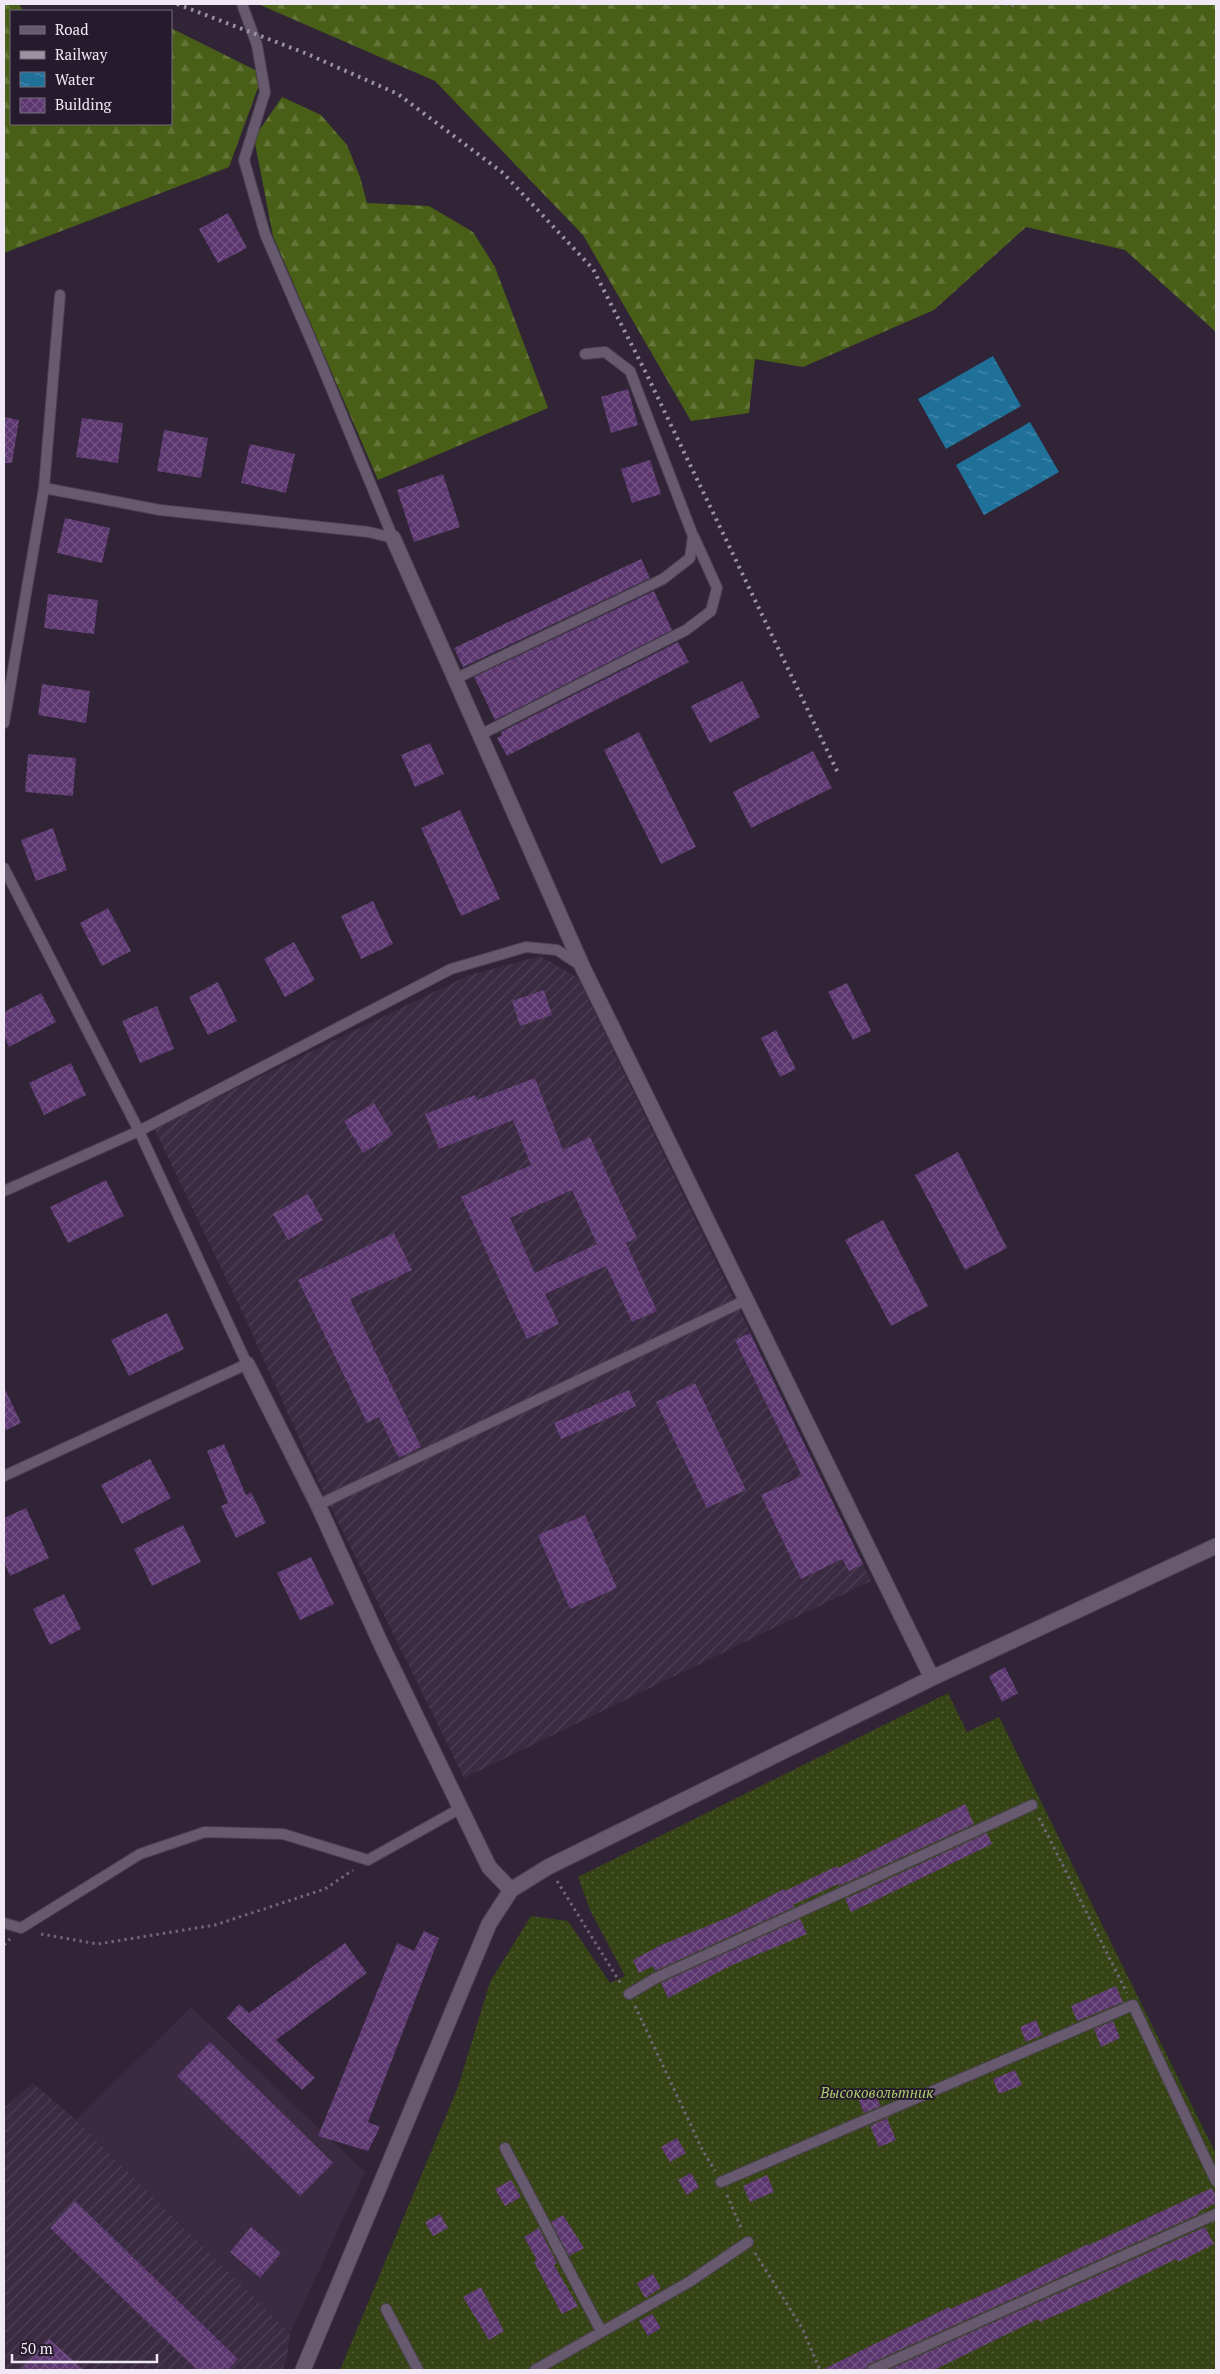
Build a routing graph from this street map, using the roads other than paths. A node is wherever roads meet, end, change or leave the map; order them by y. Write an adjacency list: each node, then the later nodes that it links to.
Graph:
1 (242, 4): 6 (lane)
2 (60, 294): 4 (lane)
3 (586, 354): 5 (lane)
4 (44, 488): 6 (lane); 8 (lane)
5 (694, 536): 7 (lane); 9 (lane)
6 (393, 538): 7 (street)
7 (456, 680): 9 (street)
8 (4, 723)
9 (480, 735): 11 (street)
10 (4, 868): 12 (lane)
11 (583, 968): 12 (lane); 14 (street)
12 (139, 1130): 13 (lane); 15 (lane)
13 (4, 1191)
14 (746, 1300): 17 (lane); 19 (street)
15 (247, 1364): 16 (lane); 17 (street)
16 (4, 1476)
17 (318, 1505): 21 (street)
18 (1216, 1546): 19 (street)
19 (932, 1678): 22 (street)
20 (1032, 1805): 24 (lane)
21 (461, 1808): 22 (street); 23 (lane)
22 (511, 1890): 32 (street)
23 (4, 1923)
24 (629, 1994)
25 (505, 2148): 31 (lane)
26 (1216, 2181): 27 (lane)
27 (721, 2182)
28 (1216, 2214): 35 (lane)
29 (748, 2242): 31 (lane)
30 (386, 2309): 33 (lane)
31 (601, 2331): 34 (lane)
32 (303, 2370)
33 (418, 2370)
34 (535, 2370)
35 (872, 2370)

